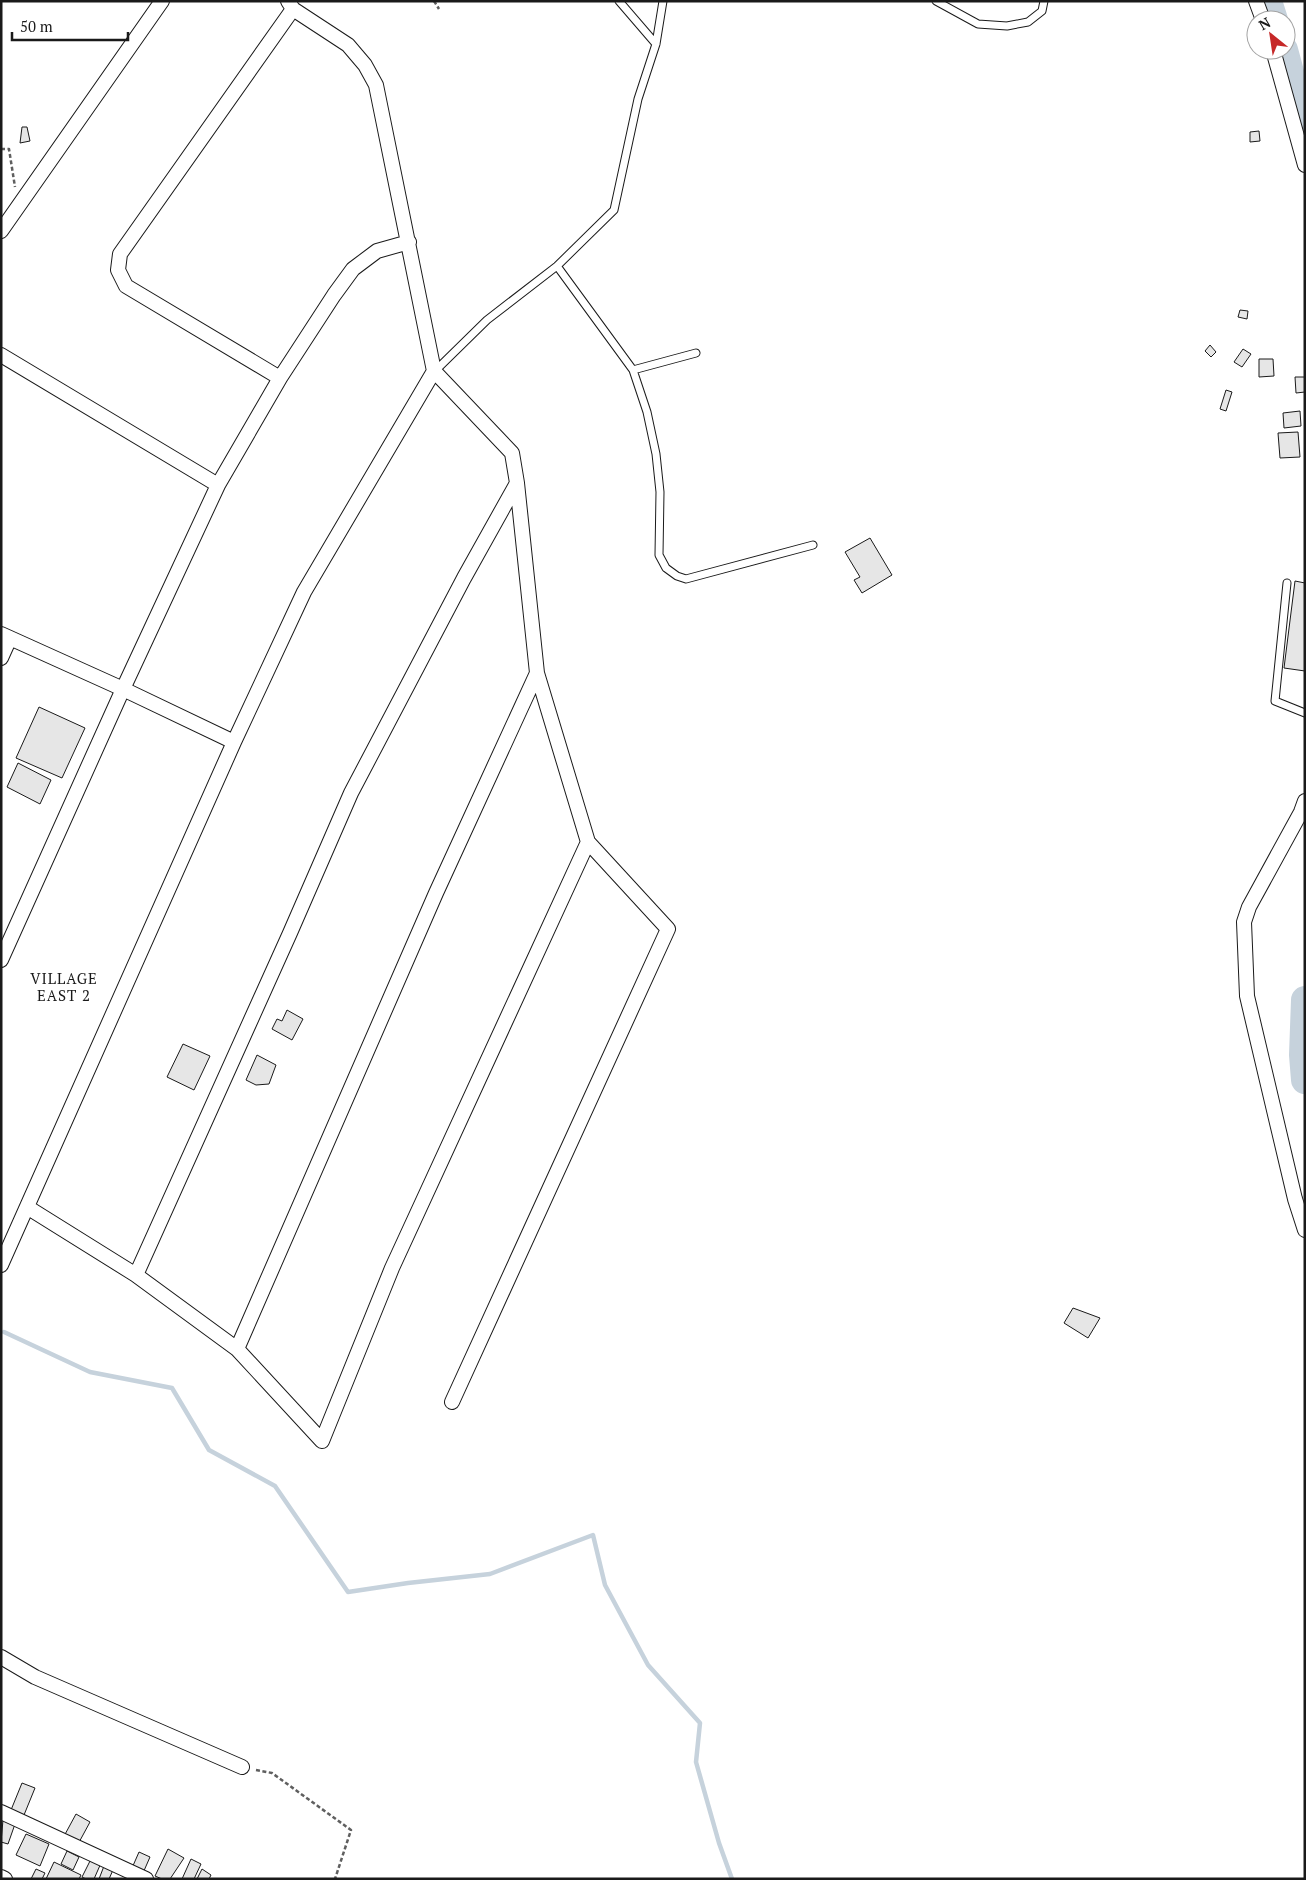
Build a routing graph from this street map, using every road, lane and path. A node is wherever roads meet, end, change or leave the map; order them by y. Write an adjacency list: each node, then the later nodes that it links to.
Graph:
1 (162, 1): 13 (street)
2 (434, 1): 8 (path)
3 (619, 1): 9 (lane)
4 (663, 1): 9 (lane)
5 (936, 1): 6 (lane)
6 (1044, 1)
7 (291, 5): 15 (street); 21 (street)
8 (439, 9)
9 (656, 44): 16 (lane)
10 (1276, 60): 12 (street)
11 (1, 149): 13 (path)
12 (1305, 165)
13 (20, 205): 14 (street)
14 (1, 231)
15 (408, 242): 20 (street); 21 (street)
16 (557, 266): 19 (lane); 20 (lane)
17 (696, 353): 19 (lane)
18 (1, 355): 23 (street)
19 (633, 370): 24 (lane)
20 (434, 371): 22 (street); 31 (street)
21 (280, 378): 23 (street)
22 (517, 483): 28 (street); 38 (street)
23 (218, 485): 29 (street)
24 (814, 545)
25 (1287, 583): 30 (lane)
26 (6, 636): 27 (street); 29 (street)
27 (1, 658)
28 (537, 674): 33 (street); 39 (street)
29 (123, 688): 31 (street); 34 (street)
30 (1305, 713)
31 (234, 742): 35 (street)
32 (1305, 801): 36 (street)
33 (588, 842): 39 (street); 40 (street)
34 (1, 960)
35 (27, 1207): 37 (street); 38 (street)
36 (1305, 1230)
37 (3, 1259)
38 (136, 1276): 39 (street)
39 (236, 1349)
40 (452, 1402)
41 (1, 1657): 42 (street)
42 (242, 1767): 45 (path)
43 (1, 1812): 44 (street)
44 (146, 1879)
45 (334, 1879)

